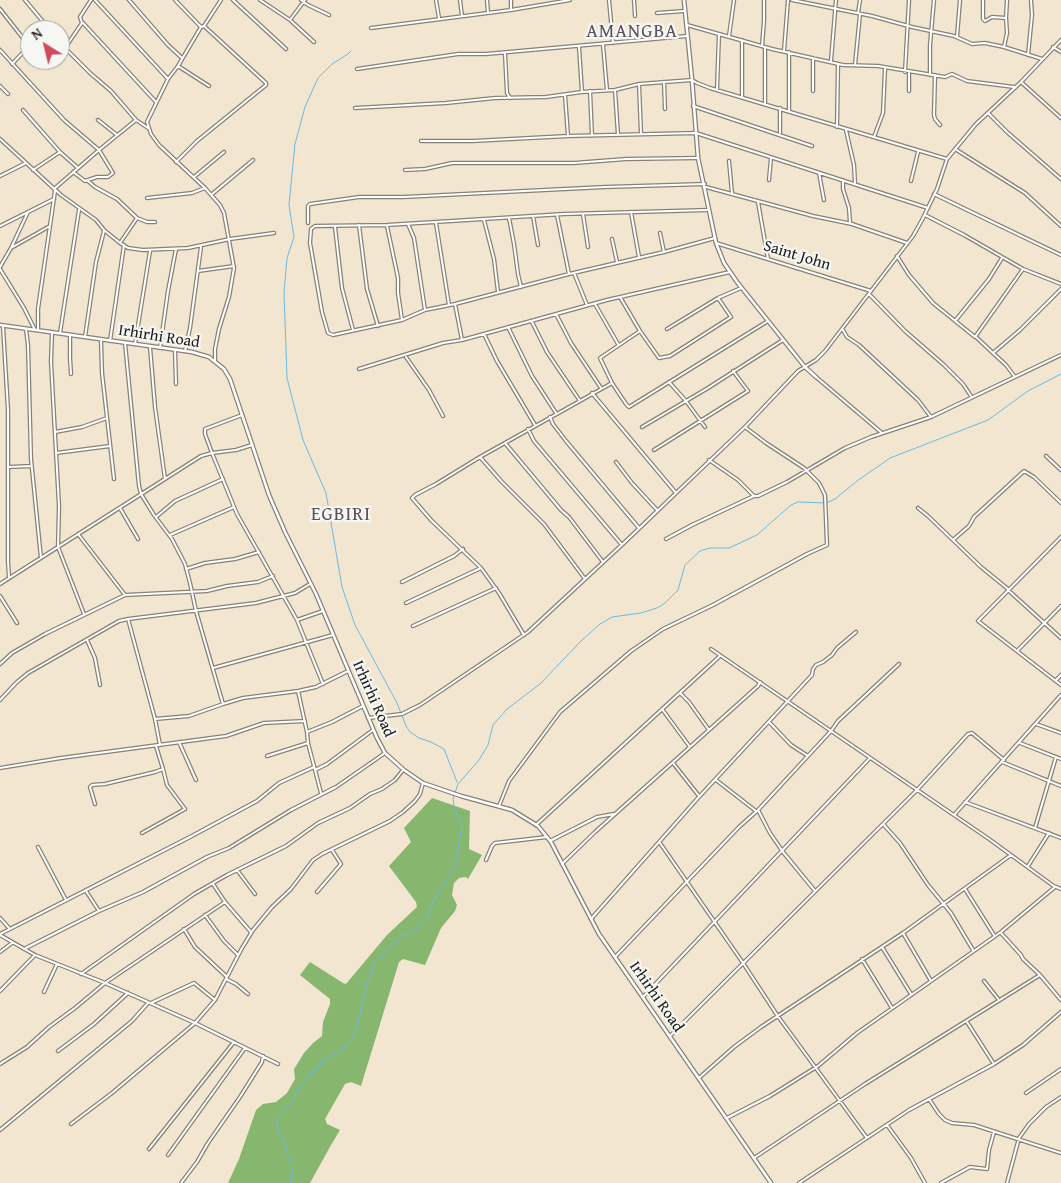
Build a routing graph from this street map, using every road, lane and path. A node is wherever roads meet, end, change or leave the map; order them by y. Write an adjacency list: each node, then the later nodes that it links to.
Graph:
1 (25, 0): 44 (street)
2 (91, 0): 46 (street)
3 (95, 0): 90 (street)
4 (129, 0): 76 (street)
5 (175, 0): 49 (street)
6 (221, 0): 49 (street)
7 (233, 0): 67 (street)
8 (260, 0): 45 (street)
9 (436, 0): 42 (street)
10 (460, 0): 40 (street)
11 (487, 0): 36 (street)
12 (511, 0): 34 (street)
13 (535, 0): 31 (street)
14 (559, 0): 15 (street); 31 (street)
15 (570, 0)
16 (609, 0): 61 (street)
17 (634, 0): 41 (street)
18 (684, 0): 35 (street)
19 (734, 0): 55 (street)
20 (764, 0): 64 (street)
21 (790, 0): 33 (street); 69 (street)
22 (836, 0): 33 (street)
23 (860, 0): 38 (street)
24 (909, 0): 48 (street)
25 (934, 0): 51 (street)
26 (960, 0): 56 (street)
27 (983, 0): 43 (street)
28 (1007, 0): 43 (street)
29 (1031, 0): 74 (street)
30 (303, 1): 39 (street); 45 (street)
31 (535, 5): 34 (street)
32 (0, 9): 52 (street)
33 (835, 9): 38 (street); 79 (street)
34 (511, 10): 36 (street)
35 (685, 11): 37 (street); 47 (street)
36 (488, 13): 40 (street)
37 (657, 13)
38 (859, 14): 48 (street); 82 (street)
39 (329, 15)
40 (462, 16): 42 (street)
41 (635, 16)
42 (439, 18): 50 (street)
43 (1006, 18): 65 (street)
44 (42, 20)
45 (290, 20): 60 (street)
46 (82, 23): 59 (street); 109 (street)
47 (687, 25): 53 (street); 54 (street)
48 (906, 26): 51 (street); 86 (street)
49 (202, 27): 76 (street); 148 (street)
50 (371, 28)
51 (932, 31): 56 (street); 88 (street)
52 (20, 34)
53 (719, 34): 55 (street); 100 (street)
54 (687, 36): 61 (street); 91 (street)
55 (729, 36): 57 (street)
56 (957, 37): 65 (street)
57 (742, 40): 64 (street); 107 (street)
58 (1061, 40): 66 (street)
59 (70, 41)
60 (314, 42)
61 (613, 43): 62 (street)
62 (603, 44): 63 (street); 98 (street)
63 (579, 47): 73 (street); 104 (street)
64 (763, 47): 69 (street); 110 (street)
65 (1004, 47): 74 (street)
66 (1053, 47): 71 (street); 78 (street)
67 (286, 49)
68 (0, 50): 80 (street)
69 (784, 51): 70 (street)
70 (789, 52): 77 (street); 116 (street)
71 (1061, 52)
72 (70, 53): 120 (street)
73 (505, 53): 85 (street); 108 (street)
74 (1028, 55): 78 (street)
75 (20, 56): 80 (street)
76 (182, 58): 83 (street)
77 (813, 58): 79 (street); 102 (street)
78 (1042, 59): 93 (street)
79 (831, 61): 81 (street)
80 (12, 64): 139 (street)
81 (838, 64): 82 (street); 122 (street)
82 (855, 65): 84 (street)
83 (178, 66): 90 (street); 96 (street)
84 (886, 68): 86 (street); 132 (street)
85 (357, 69)
86 (905, 72): 87 (street)
87 (909, 73): 88 (street); 103 (street)
88 (930, 75): 89 (street)
89 (935, 75): 97 (street); 121 (street)
90 (168, 79): 109 (street)
91 (692, 80): 92 (street); 100 (street); 111 (street)
92 (664, 82): 94 (street); 114 (street)
93 (1021, 82): 97 (street); 118 (street)
94 (639, 84): 99 (street); 126 (street)
95 (0, 86): 105 (street)
96 (209, 86)
97 (1014, 87): 117 (street)
98 (608, 90): 99 (street); 101 (street)
99 (615, 90): 129 (street)
100 (717, 90): 107 (street)
101 (590, 91): 104 (street); 131 (street)
102 (813, 91)
103 (909, 91)
104 (582, 92): 106 (street)
105 (8, 94)
106 (565, 95): 108 (street); 130 (street)
107 (742, 97): 110 (street)
108 (510, 98): 112 (street)
109 (156, 102): 123 (street)
110 (765, 104): 113 (street)
111 (693, 106): 125 (street); 127 (street)
112 (355, 108)
113 (780, 108): 116 (street); 127 (street)
114 (665, 109)
115 (23, 110): 141 (street)
116 (789, 111): 122 (street)
117 (988, 114): 138 (street); 157 (street)
118 (1061, 118)
119 (98, 120): 128 (street)
120 (136, 120): 123 (street); 128 (street)
121 (940, 125)
122 (837, 127): 124 (street)
123 (148, 128): 148 (street)
124 (846, 130): 132 (street); 162 (street)
125 (696, 133): 126 (street); 143 (street); 144 (street)
126 (641, 134): 129 (street)
127 (780, 134): 137 (street)
128 (117, 135): 139 (street)
129 (618, 135): 131 (street)
130 (568, 136): 131 (street); 134 (street)
131 (592, 136)
132 (874, 138): 140 (street)
133 (0, 139): 135 (street)
134 (421, 141)
135 (5, 143): 136 (street); 149 (street)
136 (0, 146)
137 (812, 146)
138 (955, 149): 145 (street); 194 (street)
139 (99, 150): 150 (street); 160 (street)
140 (918, 151): 145 (street); 161 (street)
141 (60, 152): 150 (street); 151 (street)
142 (224, 152): 156 (street)
143 (698, 158): 152 (street); 163 (street)
144 (771, 158): 154 (street); 158 (street)
145 (947, 159): 167 (street)
146 (254, 160): 168 (street)
147 (729, 161): 166 (street)
148 (176, 162): 156 (street)
149 (26, 163): 151 (street); 155 (street)
150 (78, 168): 153 (street)
151 (34, 170): 165 (street)
152 (405, 170)
153 (73, 172): 160 (street); 165 (street)
154 (819, 173): 159 (street); 171 (street)
155 (0, 176)
156 (194, 177): 164 (street)
157 (1061, 179)
158 (770, 180)
159 (843, 180): 162 (street); 189 (street)
160 (88, 181): 182 (street)
161 (911, 181)
162 (854, 184): 173 (street)
163 (705, 186): 166 (street); 175 (street); 187 (street)
164 (205, 188): 168 (street); 169 (street)
165 (55, 190): 170 (street); 174 (street)
166 (732, 193): 172 (street)
167 (934, 194): 173 (street); 213 (street)
168 (212, 195): 200 (street)
169 (147, 198)
170 (54, 199): 176 (street); 193 (street)
171 (824, 200)
172 (758, 201): 189 (street); 217 (street)
173 (928, 208): 180 (street)
174 (79, 209): 196 (street); 254 (street)
175 (709, 210): 177 (street); 199 (street)
176 (29, 211): 192 (street); 209 (street)
177 (631, 212): 179 (street); 215 (street)
178 (557, 214): 179 (street); 181 (street); 225 (street)
179 (583, 214): 208 (street)
180 (925, 215): 204 (street); 216 (street)
181 (533, 216): 183 (street); 206 (street)
182 (136, 218): 185 (street); 202 (street)
183 (509, 218): 184 (street); 227 (street)
184 (484, 220): 186 (street); 230 (street)
185 (155, 222)
186 (436, 222): 188 (street); 236 (street)
187 (308, 223)
188 (408, 224): 191 (street); 238 (street)
189 (852, 224): 204 (street)
190 (359, 225): 191 (street); 195 (street); 245 (street)
191 (387, 225): 240 (street)
192 (0, 226)
193 (50, 226): 209 (street); 249 (street)
194 (1061, 226)
195 (335, 227): 250 (street); 250 (street)
196 (104, 230): 202 (street); 257 (street)
197 (274, 233): 200 (street)
198 (660, 233): 212 (street)
199 (715, 238): 203 (street); 212 (street)
200 (230, 239): 207 (street); 219 (street)
201 (612, 239): 218 (street)
202 (120, 243): 205 (street)
203 (716, 243): 217 (street, Saint John); 223 (street)
204 (908, 243): 214 (street)
205 (124, 245): 211 (street); 262 (street)
206 (538, 245)
207 (201, 247): 210 (street); 222 (street)
208 (588, 247)
209 (11, 248): 220 (street)
210 (176, 249): 211 (street); 267 (street)
211 (150, 250): 264 (street)
212 (664, 252): 215 (street)
213 (1061, 255)
214 (897, 256): 231 (street); 243 (street)
215 (639, 257): 218 (street)
216 (1002, 258): 221 (street); 243 (street)
217 (768, 259): 231 (street, Saint John)
218 (617, 262): 224 (street)
219 (234, 266): 222 (street); 273 (street)
220 (0, 268): 249 (street)
221 (1023, 269): 226 (street); 258 (street)
222 (198, 271): 269 (street)
223 (730, 272): 228 (street); 232 (street)
224 (574, 273): 225 (street); 237 (street)
225 (569, 274): 227 (street)
226 (1061, 284)
227 (521, 287): 230 (street)
228 (742, 288): 233 (street); 242 (street)
229 (1061, 289): 270 (street)
230 (498, 292): 234 (street)
231 (870, 292): 251 (street); 285 (street)
232 (620, 297): 235 (street); 252 (street)
233 (718, 298): 248 (street); 252 (street)
234 (455, 304): 236 (street); 260 (street)
235 (595, 304): 237 (street); 265 (street)
236 (449, 305): 238 (street)
237 (588, 306): 239 (street)
238 (425, 310): 240 (street)
239 (556, 314): 241 (street); 283 (street)
240 (402, 320): 245 (street)
241 (532, 321): 246 (street); 286 (street)
242 (768, 321): 261 (street); 280 (street)
243 (955, 322): 258 (street)
244 (2, 326): 247 (street, Irhirhi Road); 313 (street)
245 (378, 326): 250 (street)
246 (508, 327): 255 (street); 288 (street)
247 (26, 329): 249 (street, Irhirhi Road); 312 (street)
248 (667, 329)
249 (36, 330): 253 (street, Irhirhi Road)
250 (353, 330)
251 (842, 330): 274 (street); 292 (street)
252 (640, 331): 265 (street)
253 (52, 332): 254 (street, Irhirhi Road); 300 (street)
254 (60, 333): 256 (street, Irhirhi Road)
255 (484, 334): 260 (street); 295 (street)
256 (70, 335): 257 (street, Irhirhi Road); 277 (street)
257 (85, 337): 259 (street, Irhirhi Road)
258 (975, 337): 270 (street)
259 (101, 339): 262 (street, Irhirhi Road); 293 (street)
260 (462, 340): 272 (street)
261 (783, 340): 274 (street); 276 (street)
262 (110, 341): 263 (street, Irhirhi Road)
263 (125, 343): 264 (street, Irhirhi Road); 320 (street)
264 (135, 344): 266 (street, Irhirhi Road)
265 (618, 344): 281 (street)
266 (150, 347): 267 (street, Irhirhi Road); 317 (street)
267 (160, 348): 268 (street, Irhirhi Road)
268 (175, 350): 269 (street, Irhirhi Road); 282 (street)
269 (185, 351): 273 (street, Irhirhi Road)
270 (993, 352): 279 (street)
271 (1061, 355): 279 (street)
272 (405, 356): 275 (street); 290 (street)
273 (216, 361): 289 (street, Irhirhi Road)
274 (805, 367): 278 (street); 298 (street)
275 (359, 369)
276 (733, 371): 287 (street); 294 (street)
277 (71, 374)
278 (816, 377): 301 (street)
279 (1015, 377): 285 (street)
280 (669, 382): 281 (street); 287 (street)
281 (612, 383): 283 (street)
282 (176, 384)
283 (601, 388): 284 (street)
284 (592, 394): 286 (street); 319 (street)
285 (972, 397): 292 (street)
286 (580, 401): 288 (street)
287 (686, 401): 294 (street); 296 (street)
288 (556, 413): 291 (street)
289 (242, 415): 303 (street, Irhirhi Road); 307 (street)
290 (443, 416)
291 (550, 417): 295 (street); 328 (street)
292 (931, 417): 301 (street)
293 (107, 418): 300 (street); 304 (street)
294 (701, 420): 297 (street); 305 (street)
295 (534, 426): 299 (street)
296 (642, 427)
297 (705, 427)
298 (744, 427): 310 (street); 314 (street)
299 (528, 429): 302 (street); 335 (street)
300 (55, 432): 306 (street)
301 (882, 433): 314 (street)
302 (505, 443): 308 (street); 340 (street)
303 (252, 445): 307 (street); 348 (street, Irhirhi Road)
304 (110, 446): 306 (street); 316 (street)
305 (654, 450)
306 (56, 453): 336 (street)
307 (212, 453): 317 (street); 318 (street)
308 (480, 456): 337 (street); 345 (street)
309 (1046, 456): 315 (street)
310 (709, 460): 319 (street); 321 (street)
311 (616, 462): 326 (street)
312 (32, 466): 313 (street); 339 (street)
313 (9, 467): 344 (street)
314 (806, 470): 321 (street); 430 (street)
315 (1061, 470)
316 (114, 479)
317 (166, 479): 320 (street)
318 (223, 479): 323 (street); 327 (street)
319 (676, 493): 326 (street)
320 (141, 494): 324 (street); 327 (street)
321 (754, 496): 333 (street)
322 (1061, 503): 334 (street)
323 (234, 506): 330 (street); 338 (street)
324 (120, 508): 329 (street); 332 (street)
325 (918, 508): 334 (street)
326 (657, 510): 328 (street)
327 (156, 517): 330 (street)
328 (639, 528): 335 (street)
329 (78, 534): 336 (street); 352 (street)
330 (170, 535): 342 (street)
331 (1061, 537): 351 (street)
332 (138, 539)
333 (666, 539)
334 (953, 540): 351 (street)
335 (622, 545): 340 (street)
336 (58, 547): 339 (street); 359 (street)
337 (463, 550): 341 (street); 346 (street)
338 (260, 552): 342 (street); 343 (street)
339 (41, 558): 344 (street)
340 (603, 562): 345 (street)
341 (481, 568): 349 (street); 355 (street)
342 (186, 569): 350 (street)
343 (273, 576): 350 (street); 354 (street)
344 (9, 578): 347 (street)
345 (585, 579): 367 (street)
346 (402, 582)
347 (0, 584)
348 (310, 584): 354 (street); 358 (street, Irhirhi Road)
349 (496, 588): 364 (street); 367 (street)
350 (192, 590): 352 (street); 357 (street)
351 (1008, 590): 362 (street); 372 (street)
352 (125, 595): 359 (street)
353 (0, 596): 363 (street)
354 (284, 596): 357 (street); 361 (street)
355 (406, 603)
356 (1061, 606): 362 (street)
357 (196, 611): 360 (street); 376 (street)
358 (323, 611): 361 (street); 366 (street, Irhirhi Road)
359 (84, 614): 374 (street)
360 (128, 619): 369 (street); 393 (street)
361 (298, 620): 370 (street)
362 (1045, 622): 368 (street); 372 (street)
363 (16, 623)
364 (413, 626)
365 (856, 632): 388 (street)
366 (334, 635): 370 (street); 377 (street, Irhirhi Road)
367 (524, 635): 392 (street)
368 (1061, 638)
369 (87, 640): 382 (street); 387 (street)
370 (307, 643): 376 (street); 381 (street)
371 (712, 649): 373 (street)
372 (1017, 651): 379 (street)
373 (720, 655): 380 (street); 385 (street)
374 (0, 664)
375 (899, 664): 399 (street)
376 (213, 668): 389 (street)
377 (348, 671): 381 (street); 390 (street, Irhirhi Road)
378 (1061, 675): 379 (street)
379 (1056, 680): 383 (street)
380 (760, 682): 388 (street); 398 (street)
381 (323, 684): 384 (street)
382 (100, 685)
383 (1061, 685)
384 (298, 691): 389 (street); 394 (street)
385 (680, 693): 391 (street); 398 (street)
386 (1061, 695): 396 (street)
387 (0, 700)
388 (787, 701): 395 (street); 399 (street)
389 (223, 704): 393 (street)
390 (363, 706): 392 (street, Irhirhi Road); 400 (street)
391 (662, 709): 407 (street); 435 (street)
392 (368, 718): 397 (street, Irhirhi Road)
393 (155, 719): 405 (street)
394 (305, 721): 400 (street); 402 (street)
395 (768, 722): 410 (street); 421 (street)
396 (1036, 724): 401 (street); 404 (street)
397 (373, 730): 408 (street, Irhirhi Road); 417 (street)
398 (709, 730): 407 (street)
399 (831, 731): 410 (street); 411 (street)
400 (307, 732): 403 (street)
401 (1061, 733)
402 (179, 742): 405 (street); 420 (street)
403 (308, 743): 409 (street); 417 (street)
404 (1020, 743): 412 (street); 414 (street)
405 (160, 745): 406 (street)
406 (156, 746): 416 (street); 418 (street)
407 (690, 747): 415 (street)
408 (386, 752): 419 (street, Irhirhi Road); 426 (street)
409 (267, 756)
410 (808, 756): 431 (street)
411 (870, 758): 425 (street); 444 (street)
412 (1056, 758): 413 (street); 422 (street)
413 (1061, 759)
414 (1003, 761): 422 (street); 425 (street); 428 (street)
415 (672, 763): 427 (street); 432 (street)
416 (0, 768)
417 (315, 768): 426 (street); 455 (street)
418 (163, 769): 429 (street); 437 (street)
419 (404, 770): 423 (street, Irhirhi Road); 449 (street)
420 (196, 780)
421 (716, 780): 427 (street); 431 (street)
422 (1049, 781): 424 (street); 436 (street)
423 (424, 782): 430 (street, Irhirhi Road); 443 (street)
424 (1061, 786)
425 (917, 790): 433 (street); 434 (street)
426 (322, 794): 462 (street)
427 (700, 797): 441 (street)
428 (965, 802): 433 (street); 436 (street)
429 (95, 804)
430 (499, 806): 435 (street, Irhirhi Road)
431 (757, 810): 444 (street); 450 (street)
432 (614, 814): 440 (street); 447 (street)
433 (954, 815): 445 (street)
434 (883, 824): 457 (street); 461 (street)
435 (536, 825): 440 (street, Irhirhi Road)
436 (1036, 828): 438 (street)
437 (142, 833)
438 (1049, 833): 439 (street); 448 (street)
439 (1061, 838)
440 (548, 839): 446 (street); 447 (street, Irhirhi Road)
441 (660, 843): 450 (street); 465 (street)
442 (38, 847): 459 (street)
443 (332, 850): 456 (street); 470 (street)
444 (782, 852): 457 (street); 466 (street)
445 (1011, 855): 448 (street); 453 (street)
446 (486, 860)
447 (562, 864): 465 (street, Irhirhi Road)
448 (1028, 866): 452 (street)
449 (237, 870): 451 (street); 458 (street)
450 (686, 882): 466 (street); 481 (street)
451 (212, 883): 460 (street); 485 (street)
452 (1054, 886): 454 (street); 469 (street)
453 (965, 888): 461 (street); 473 (street)
454 (1061, 889)
455 (86, 890): 459 (street); 462 (street)
456 (317, 892)
457 (815, 892): 483 (street)
458 (255, 894)
459 (66, 900): 467 (street)
460 (225, 902): 463 (street); 470 (street)
461 (943, 904): 471 (street); 477 (street)
462 (99, 911): 476 (street)
463 (205, 914): 468 (street); 480 (street)
464 (0, 918): 467 (street)
465 (591, 919): 481 (street, Irhirhi Road)
466 (715, 922): 483 (street); 496 (street)
467 (9, 928): 472 (street)
468 (184, 929): 487 (street); 490 (street)
469 (1001, 932): 473 (street); 486 (street)
470 (252, 933): 480 (street)
471 (904, 933): 475 (street); 488 (street)
472 (0, 934): 474 (street)
473 (994, 935): 477 (street)
474 (12, 943): 476 (street); 478 (street)
475 (882, 947): 482 (street); 495 (street)
476 (24, 949): 479 (street)
477 (973, 950): 488 (street)
478 (0, 952)
479 (35, 955): 484 (street); 491 (street)
480 (238, 956): 487 (street)
481 (615, 957): 496 (street, Irhirhi Road)
482 (862, 959): 501 (street); 503 (street)
483 (743, 963): 503 (street); 506 (street)
484 (57, 964): 485 (street); 492 (street)
485 (81, 974): 490 (street)
486 (1040, 975): 498 (street); 499 (street)
487 (227, 978): 494 (street); 497 (street)
488 (931, 981): 495 (street)
489 (984, 981): 498 (street)
490 (105, 983): 493 (street); 511 (street)
491 (0, 991)
492 (44, 992)
493 (128, 993): 500 (street); 509 (street)
494 (248, 994)
495 (910, 994): 501 (street)
496 (643, 997): 506 (street, Irhirhi Road)
497 (215, 1000): 500 (street); 505 (street)
498 (999, 1000): 504 (street)
499 (1061, 1000)
500 (150, 1003): 505 (street); 524 (street)
501 (892, 1008): 514 (street)
502 (1061, 1012): 513 (street)
503 (777, 1015): 514 (street); 516 (street)
504 (966, 1021): 513 (street); 520 (street)
505 (195, 1023): 507 (street); 522 (street)
506 (670, 1036): 516 (street, Irhirhi Road)
507 (234, 1042): 508 (street); 528 (street)
508 (245, 1048): 510 (street); 530 (street)
509 (58, 1051)
510 (263, 1056): 512 (street); 532 (street)
511 (0, 1064)
512 (278, 1064)
513 (994, 1064): 519 (street)
514 (815, 1068): 520 (street); 521 (street)
515 (1061, 1069): 517 (street)
516 (699, 1078): 521 (street, Irhirhi Road)
517 (1026, 1093)
518 (1061, 1097): 527 (street)
519 (929, 1099): 523 (street); 525 (street)
520 (840, 1101): 526 (street); 531 (street)
521 (727, 1118): 531 (street, Irhirhi Road)
522 (72, 1124)
523 (887, 1125): 526 (street); 535 (street)
524 (0, 1130)
525 (994, 1132): 527 (street); 536 (street)
526 (867, 1138): 534 (street)
527 (1018, 1141): 529 (street); 537 (street)
528 (149, 1149)
529 (1061, 1154)
530 (168, 1155)
531 (754, 1158): 533 (street, Irhirhi Road)
532 (180, 1183)
533 (771, 1183)
534 (799, 1183)
535 (925, 1183)
536 (942, 1183)
537 (1007, 1183)

